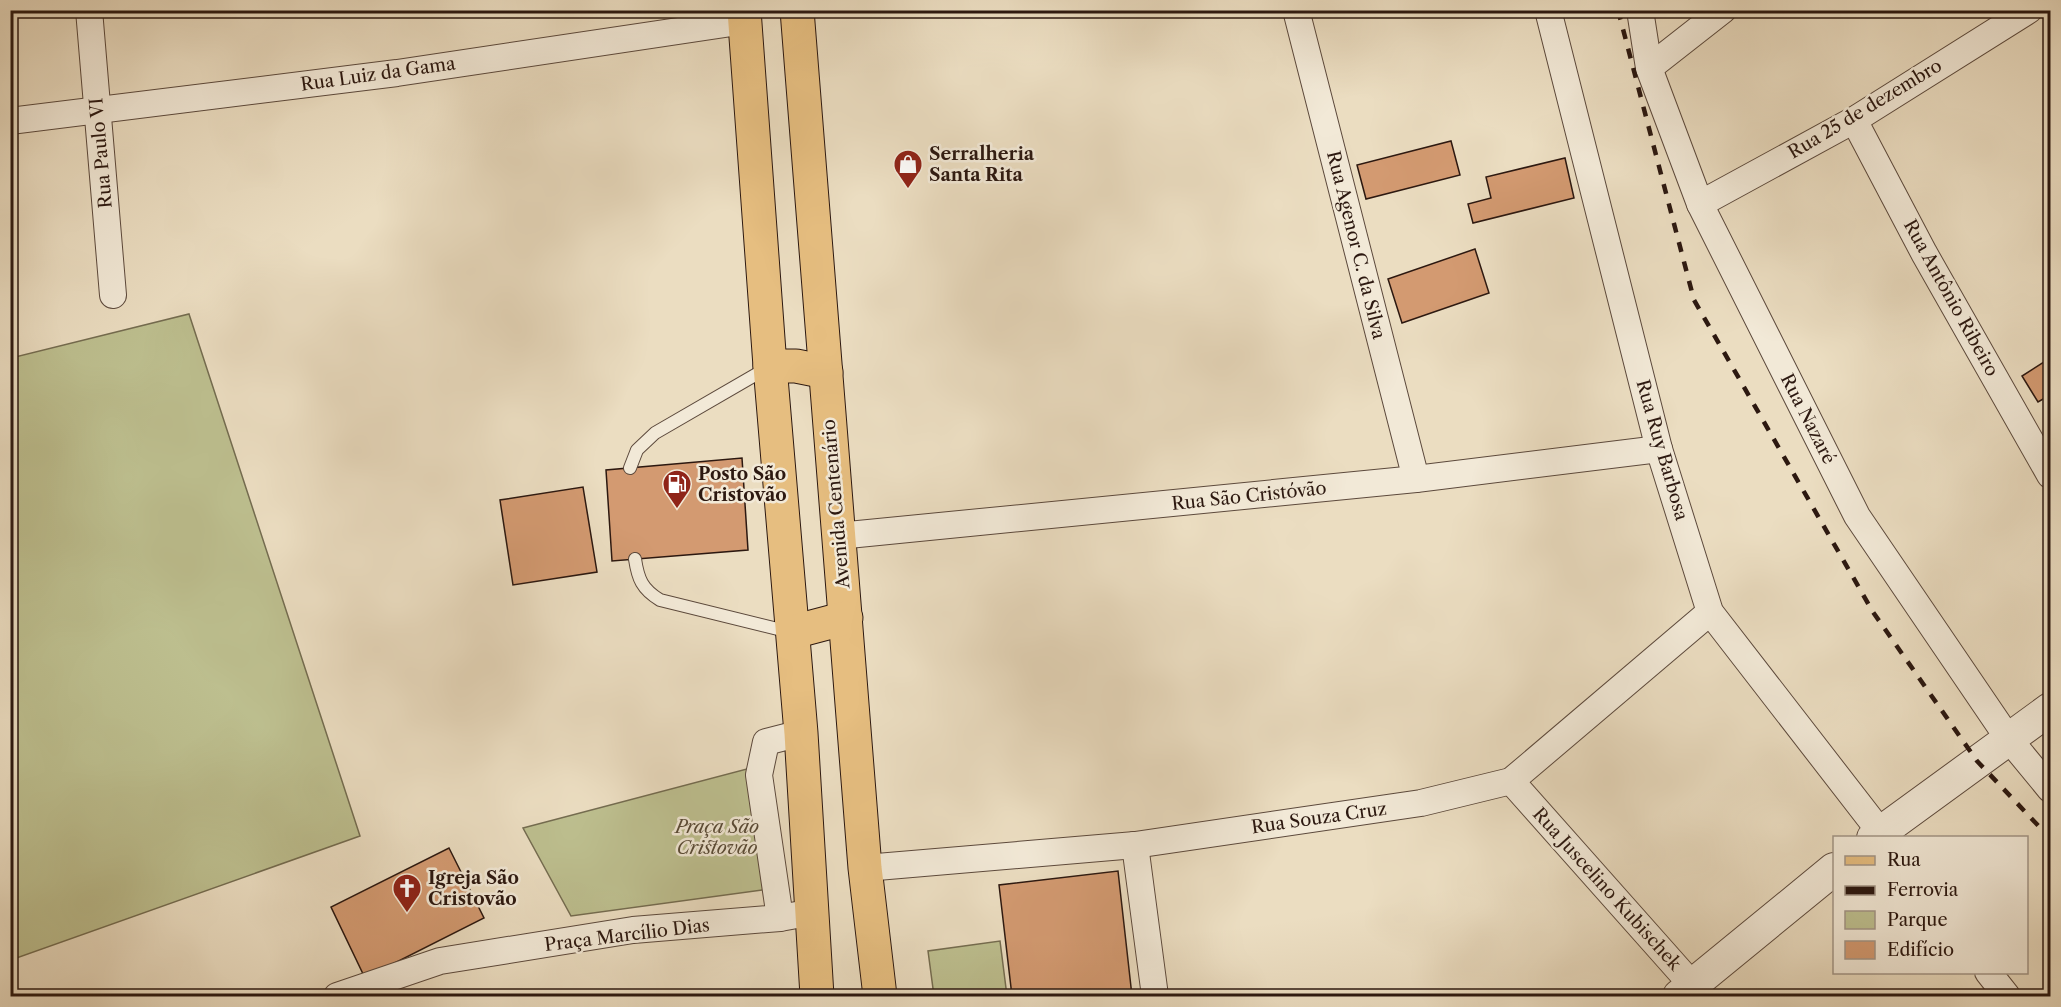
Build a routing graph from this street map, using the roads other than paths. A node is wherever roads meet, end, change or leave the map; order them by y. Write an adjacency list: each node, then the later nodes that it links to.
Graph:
1 (89, 10): 10 (street, Rua Paulo VI)
2 (1296, 10): 20 (street, Rua Agenor C. da Silva)
3 (1548, 10): 17 (street, Rua Ruy Barbosa)
4 (1640, 10): 9 (street, Rua Nazaré)
5 (1723, 10): 9 (street)
6 (2029, 10): 11 (street, Rua 25 de dezembro)
7 (804, 12): 16 (main road, Avenida Centenário)
8 (745, 16): 10 (street, Rua Luiz da Gama); 15 (main road)
9 (1649, 68): 13 (street, Rua Nazaré)
10 (98, 110): 12 (street, Rua Luiz da Gama); 14 (street, Rua Paulo VI)
11 (1854, 120): 13 (street, Rua 25 de dezembro); 19 (street, Rua Antônio Ribeiro)
12 (10, 121)
13 (1700, 204): 28 (street, Rua Nazaré)
14 (113, 295)
15 (770, 366): 16 (main road); 18 (lane); 25 (main road)
16 (826, 372): 21 (main road, Avenida Centenário)
17 (1659, 449): 20 (street, Rua São Cristóvão); 23 (street, Rua Ruy Barbosa)
18 (630, 468)
19 (2050, 475)
20 (1416, 479): 21 (street, Rua São Cristóvão)
21 (838, 536): 24 (main road, Avenida Centenário)
22 (635, 559): 25 (lane)
23 (1710, 612): 29 (street, Rua Souza Cruz); 31 (street, Rua Ruy Barbosa)
24 (846, 618): 25 (main road); 33 (main road, Avenida Centenário)
25 (793, 632): 27 (main road)
26 (2050, 709): 28 (street)
27 (801, 733): 35 (main road); 36 (street)
28 (2008, 738): 30 (street, Rua Nazaré); 31 (street)
29 (1511, 781): 32 (street, Rua Souza Cruz); 38 (street, Rua Juscelino Kubischek)
30 (2050, 789)
31 (1880, 835)
32 (1135, 845): 33 (street, Rua Souza Cruz); 42 (street)
33 (865, 868): 41 (main road, Avenida Centenário)
34 (1833, 870): 38 (street)
35 (813, 912): 36 (street, Praça Marcílio Dias); 40 (main road)
36 (780, 918): 39 (street, Praça Marcílio Dias)
37 (1990, 974): 43 (street)
38 (1691, 993)
39 (337, 996)
40 (817, 996)
41 (880, 996)
42 (1155, 996)
43 (2007, 996)

